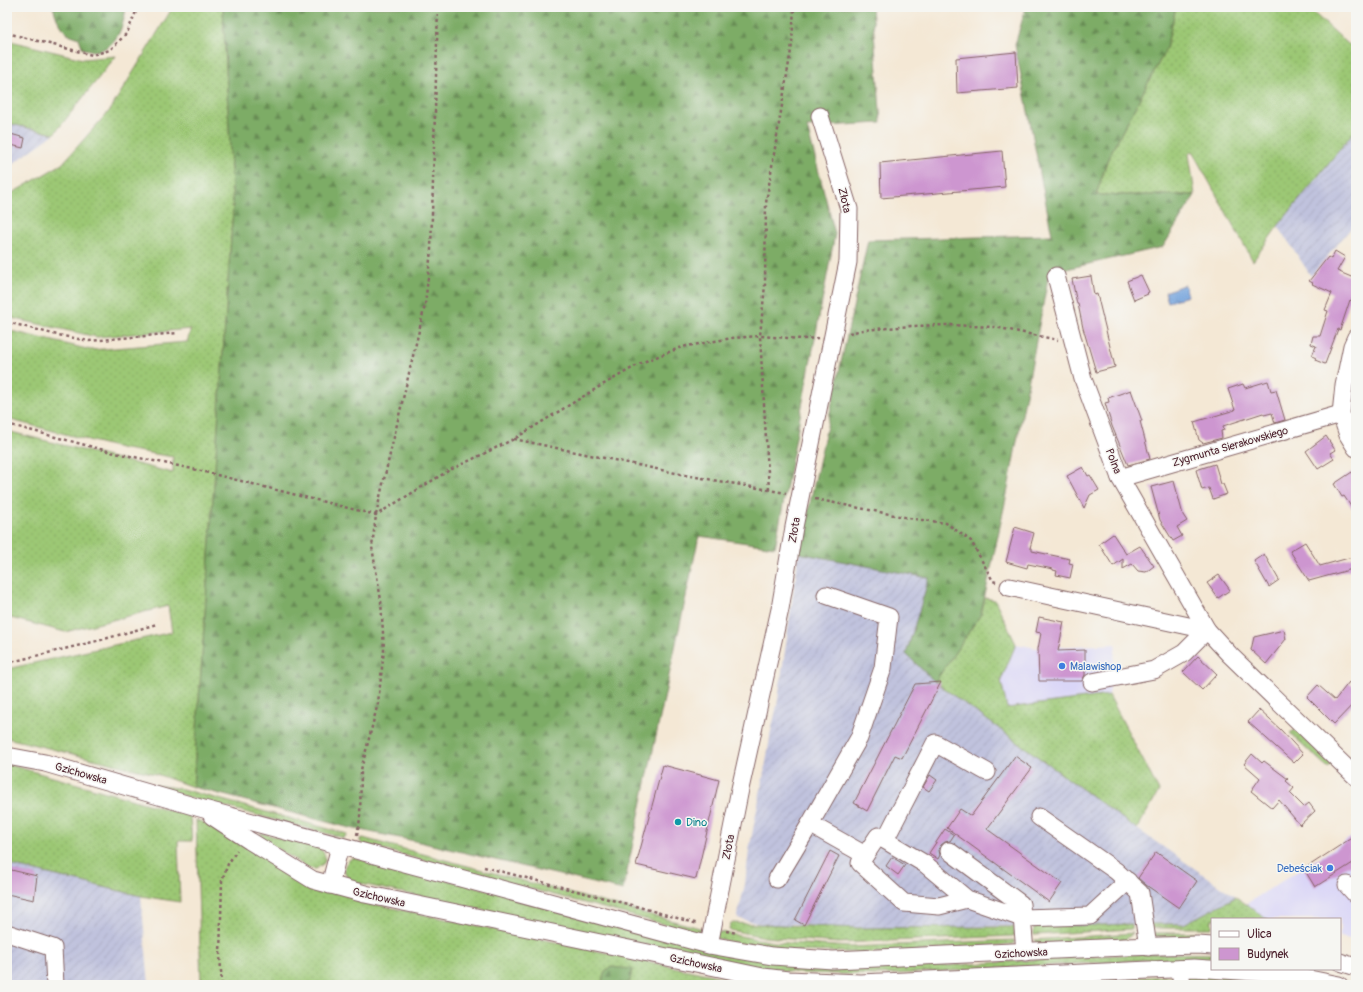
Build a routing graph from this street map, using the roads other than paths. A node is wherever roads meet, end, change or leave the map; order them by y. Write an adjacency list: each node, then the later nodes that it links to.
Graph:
1 (820, 116): 27 (street, Złota)
2 (1056, 276): 6 (street, Polna)
3 (1356, 337): 4 (street)
4 (1341, 414): 5 (street); 6 (street, Zygmunta Sierakowskiego)
5 (1356, 448)
6 (1120, 478): 9 (street, Polna)
7 (1009, 587): 9 (street)
8 (826, 595): 16 (street)
9 (1207, 630): 10 (street); 13 (street, Polna)
10 (1092, 682)
11 (7, 756): 14 (street, Gzichowska)
12 (987, 772): 18 (street)
13 (1356, 777)
14 (200, 808): 17 (street, Gzichowska); 23 (street, Gzichowska)
15 (1039, 817): 22 (street)
16 (810, 824): 20 (street); 21 (street)
17 (350, 840): 23 (street); 27 (street, Gzichowska)
18 (885, 840): 20 (street); 24 (street)
19 (949, 851): 25 (street)
20 (865, 855): 24 (street)
21 (777, 878)
22 (1128, 881): 25 (street); 29 (street)
23 (330, 885): 37 (street, Gzichowska)
24 (967, 899): 25 (street)
25 (1022, 918): 30 (street)
26 (7, 933): 38 (street)
27 (709, 945): 30 (street, Gzichowska)
28 (1211, 946): 29 (street, Gzichowska)
29 (1148, 947): 30 (street, Gzichowska)
30 (1025, 952)
31 (1341, 962): 32 (street)
32 (1356, 966)
33 (1211, 969): 35 (street, Gzichowska)
34 (1224, 970): 39 (street, Gzichowska)
35 (1181, 977): 36 (street, Gzichowska)
36 (1084, 979): 37 (street, Gzichowska)
37 (787, 982)
38 (55, 985)
39 (1338, 985)

